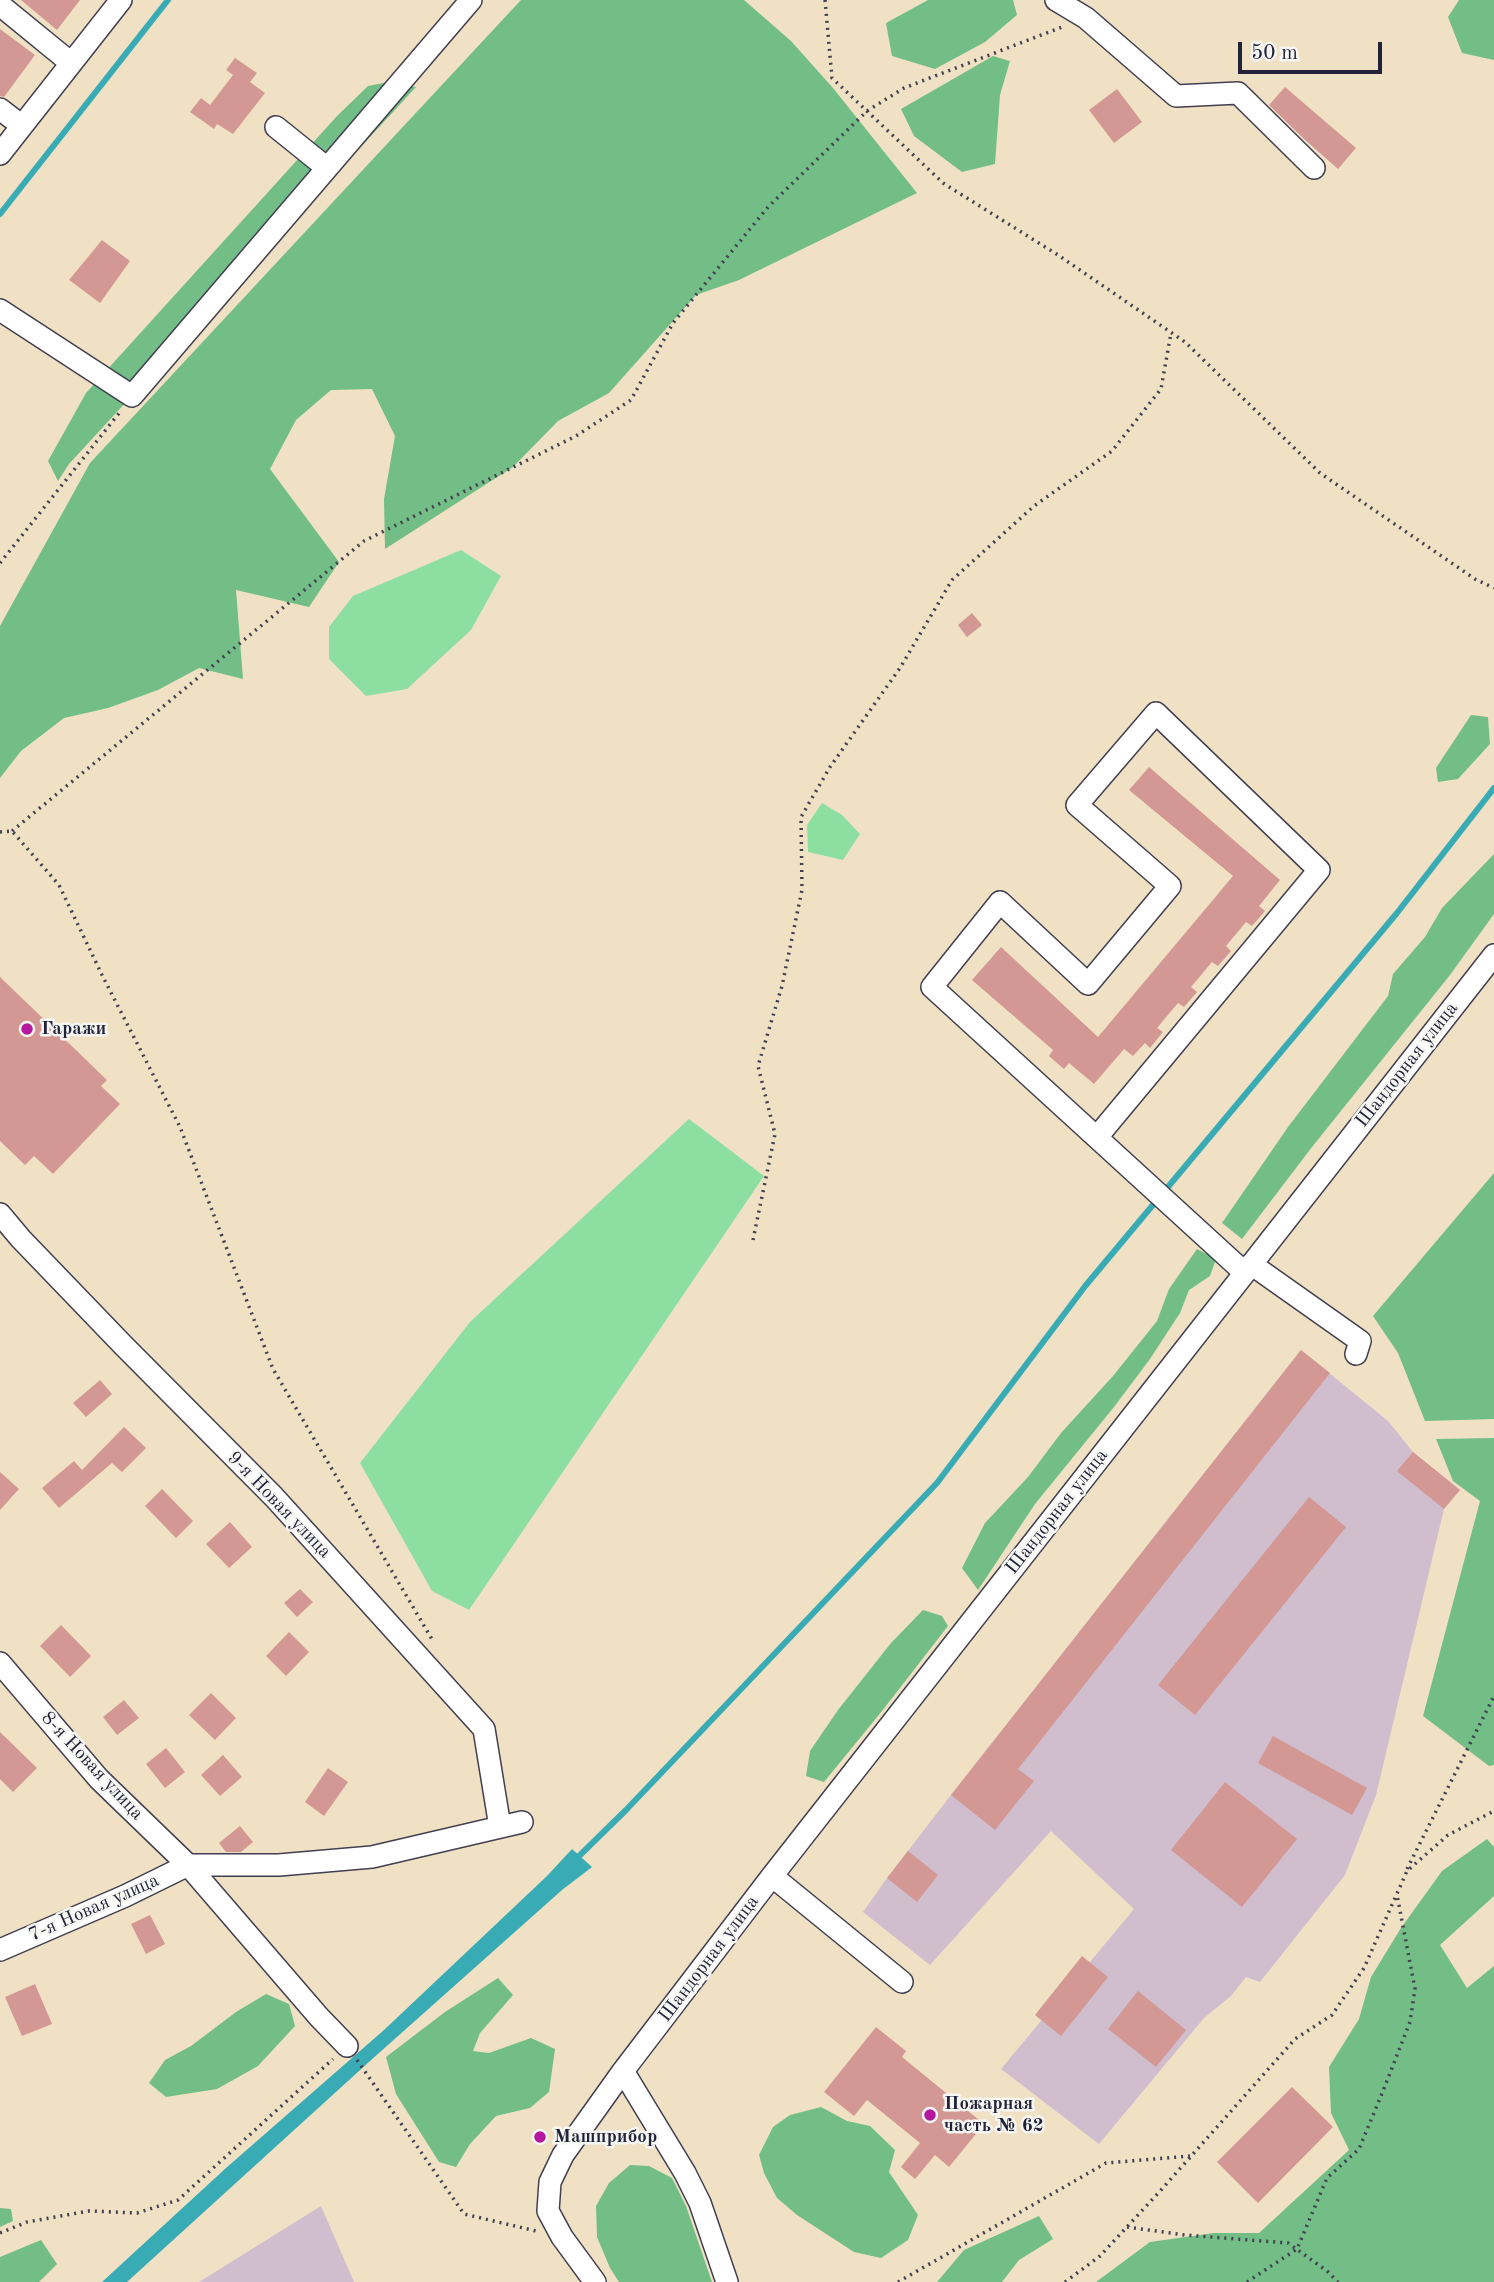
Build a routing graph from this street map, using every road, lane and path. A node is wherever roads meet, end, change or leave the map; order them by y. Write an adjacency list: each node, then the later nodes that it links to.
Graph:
1 (121, 0): 7 (street)
2 (825, 0): 9 (path)
3 (1056, 0): 6 (street)
4 (469, 1): 14 (street)
5 (0, 2): 7 (street)
6 (1086, 18): 9 (path); 13 (street)
7 (71, 63): 10 (street)
8 (0, 109): 10 (street)
9 (867, 111): 16 (path); 20 (path)
10 (22, 125): 12 (street)
11 (276, 127): 14 (street)
12 (0, 154)
13 (1314, 168)
14 (327, 169): 17 (street)
15 (0, 310): 17 (street)
16 (1171, 333): 19 (path); 25 (path)
17 (132, 396): 18 (path)
18 (0, 563)
19 (1494, 587)
20 (12, 831): 21 (path); 28 (path)
21 (0, 832)
22 (1494, 955): 26 (street, Шандорная улица)
23 (1097, 1138): 23 (street); 26 (street)
24 (0, 1214): 33 (street, 9-я Новая улица)
25 (754, 1240)
26 (1248, 1268): 27 (street); 36 (street, Шандорная улица)
27 (1356, 1354)
28 (435, 1645)
29 (3, 1671): 34 (street, 8-я Новая улица)
30 (1494, 1696): 35 (path)
31 (1494, 1811): 35 (path)
32 (522, 1822): 33 (street)
33 (500, 1827): 34 (street)
34 (188, 1865): 38 (street, 7-я Новая улица); 40 (street, 8-я Новая улица)
35 (1407, 1871): 37 (path)
36 (772, 1876): 39 (street); 41 (street, Шандорная улица)
37 (1396, 1893): 42 (path); 46 (path)
38 (0, 1950)
39 (902, 1982)
40 (347, 2046): 44 (path); 45 (path)
41 (623, 2071): 45 (street, Шандорная улица); 48 (street)
42 (1191, 2156): 43 (path); 49 (path)
43 (1127, 2227): 46 (path); 50 (path)
44 (0, 2234)
45 (562, 2237): 47 (street, Шандорная улица)
46 (1297, 2249): 51 (path); 52 (path)
47 (594, 2282)
48 (727, 2282)
49 (898, 2282)
50 (1065, 2282)
51 (1247, 2282)
52 (1338, 2282)

